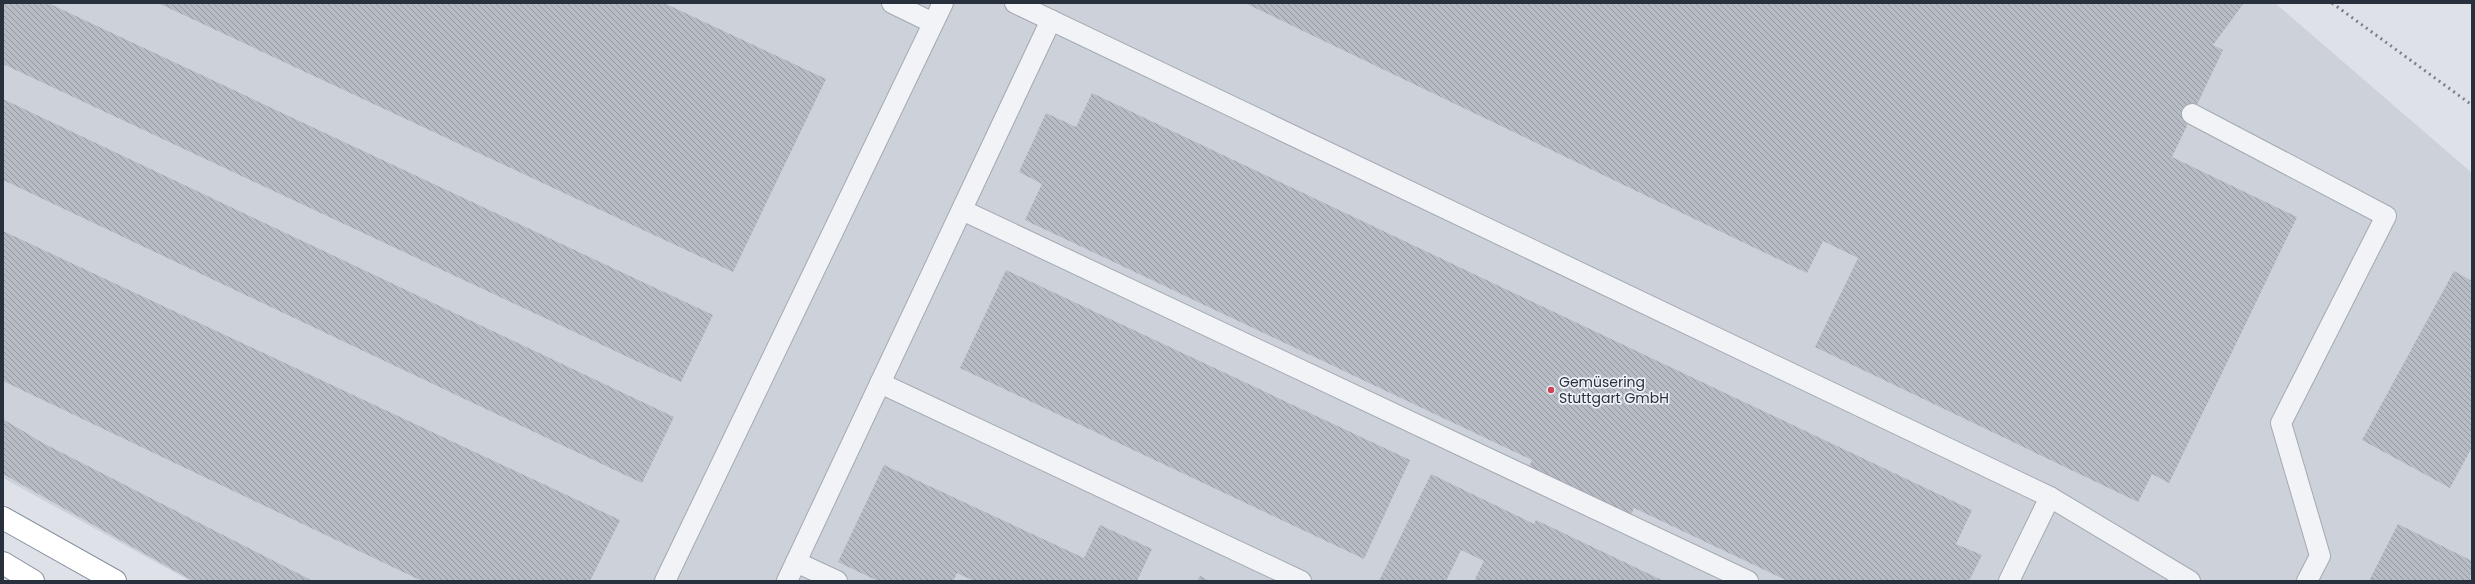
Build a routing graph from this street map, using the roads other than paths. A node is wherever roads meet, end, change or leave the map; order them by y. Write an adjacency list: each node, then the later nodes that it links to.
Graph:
1 (892, 3): 5 (lane)
2 (943, 3): 5 (lane)
3 (1015, 3): 4 (lane)
4 (1051, 20): 7 (lane); 9 (lane)
5 (933, 23): 15 (lane)
6 (2192, 114): 22 (lane)
7 (962, 210): 8 (lane); 19 (lane)
8 (880, 384): 11 (lane); 18 (lane)
9 (2050, 497): 20 (lane); 21 (lane)
10 (3, 518): 14 (highway)
11 (796, 562): 16 (lane); 17 (lane)
12 (3, 563): 13 (highway)
13 (33, 581)
14 (115, 581)
15 (665, 581)
16 (787, 581)
17 (837, 581)
18 (1301, 581)
19 (1748, 581)
20 (2009, 581)
21 (2190, 581)
22 (2307, 581)

